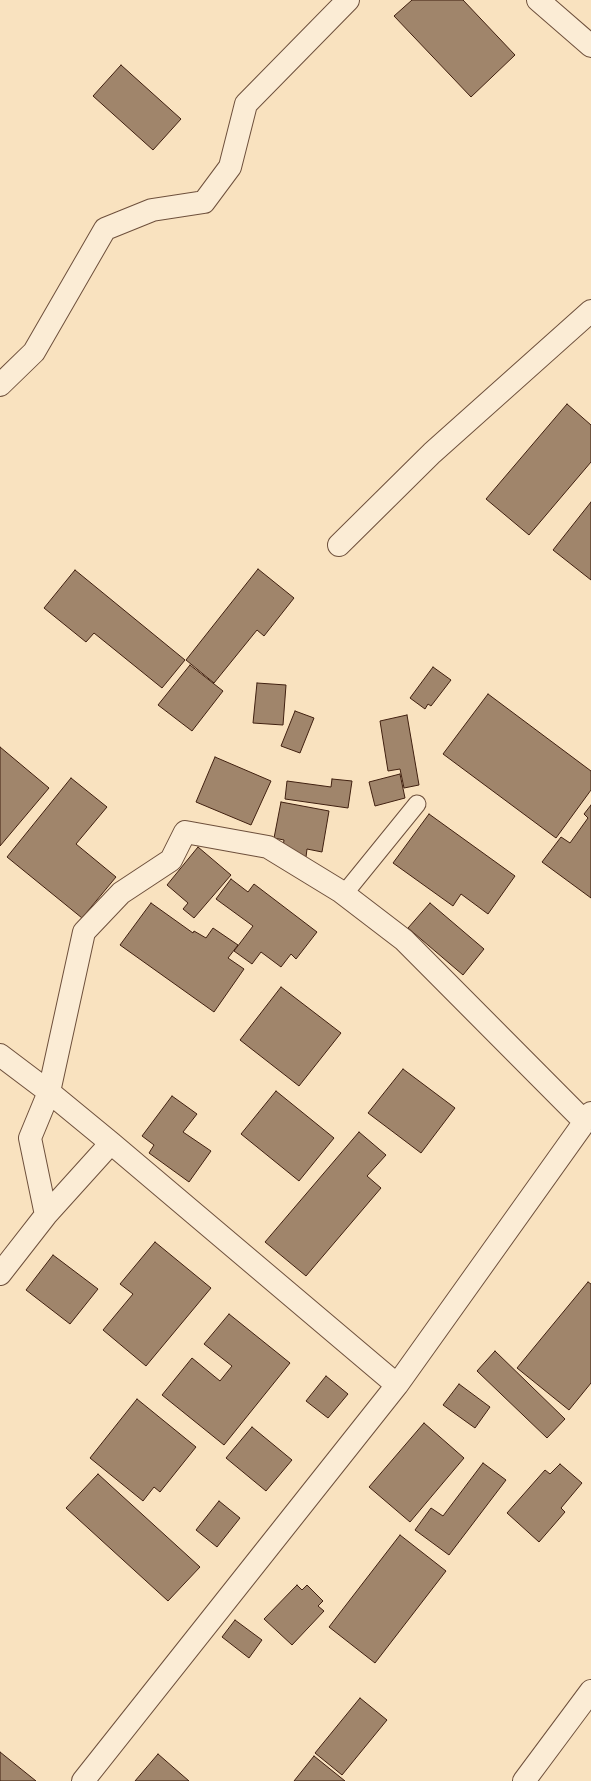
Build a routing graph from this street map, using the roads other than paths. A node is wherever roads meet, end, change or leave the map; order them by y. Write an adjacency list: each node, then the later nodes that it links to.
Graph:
1 (348, 0): 5 (street)
2 (538, 0): 3 (street)
3 (591, 46)
4 (591, 311): 6 (street)
5 (0, 386)
6 (339, 545)
7 (417, 804): 8 (lane)
8 (344, 894): 10 (street); 11 (street)
9 (0, 1055): 10 (street)
10 (49, 1092): 12 (street); 13 (street)
11 (588, 1117): 15 (street)
12 (111, 1143): 13 (street); 15 (street)
13 (46, 1215): 14 (street)
14 (0, 1274)
15 (397, 1385): 17 (street)
16 (591, 1691): 18 (street)
17 (83, 1781)
18 (524, 1781)

